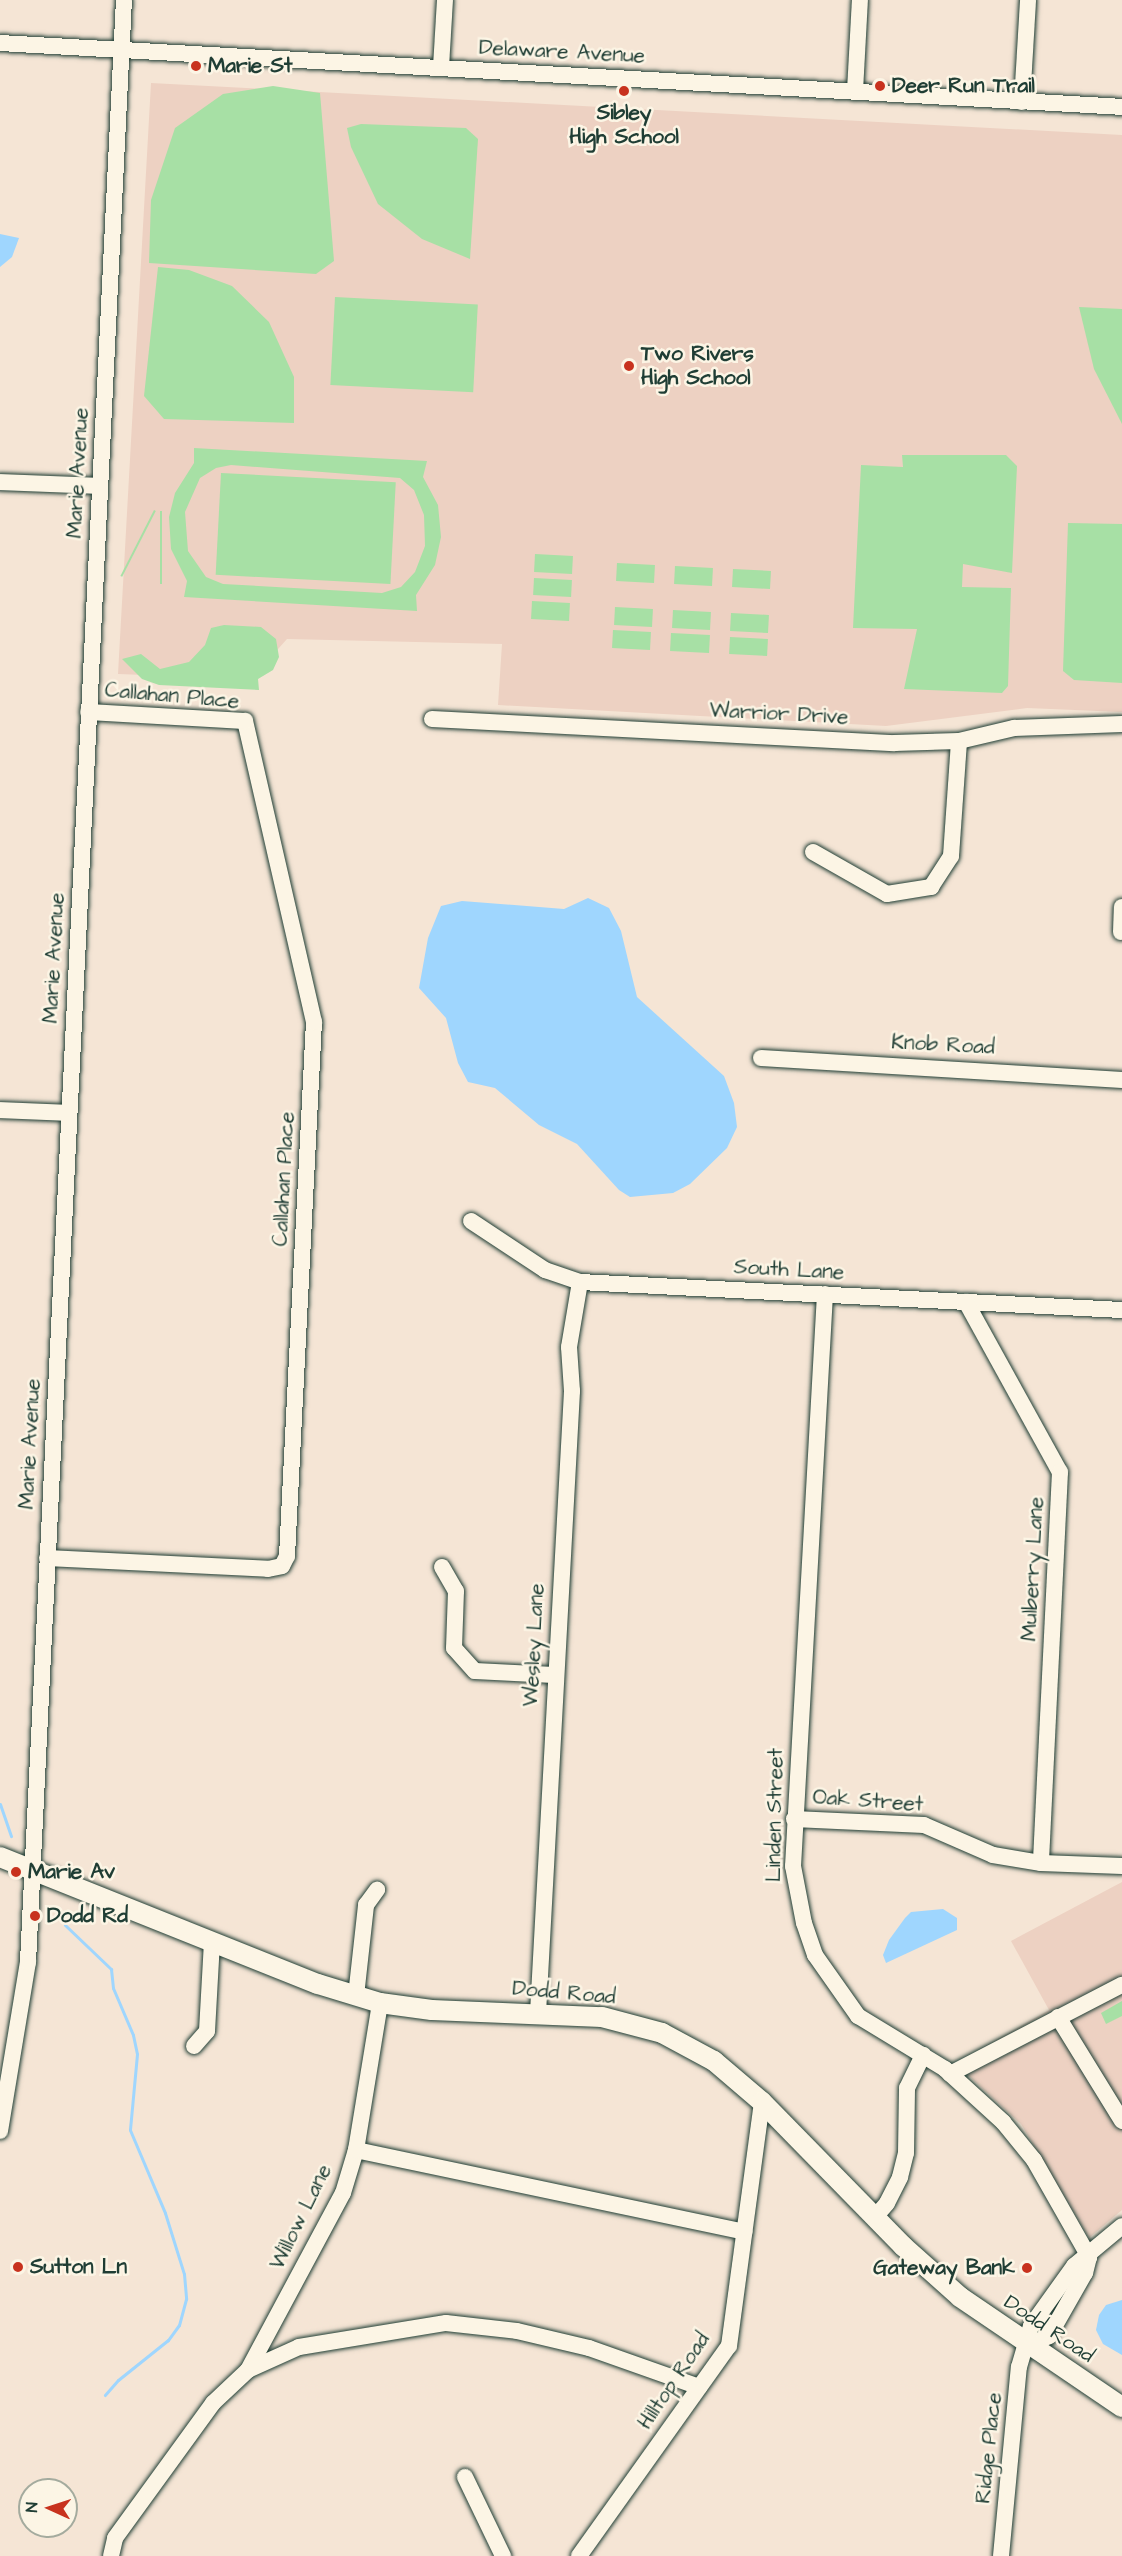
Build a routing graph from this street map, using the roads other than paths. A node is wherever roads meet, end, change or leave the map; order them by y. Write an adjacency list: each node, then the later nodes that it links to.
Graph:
1 (124, 0): 6 (street, Marie Avenue)
2 (445, 0): 7 (street)
3 (860, 0): 8 (street)
4 (1029, 0): 9 (street)
5 (0, 43): 6 (street, Delaware Avenue)
6 (129, 50): 7 (street, Delaware Avenue); 12 (street, Marie Avenue)
7 (441, 67): 8 (street, Delaware Avenue)
8 (855, 91): 9 (street, Delaware Avenue)
9 (1022, 102): 10 (street, Delaware Avenue)
10 (1122, 107)
11 (0, 482): 12 (street)
12 (100, 486): 13 (street, Marie Avenue)
13 (88, 712): 23 (street, Marie Avenue); 29 (street, Callahan Place)
14 (432, 719): 16 (street, Warrior Drive)
15 (1122, 724): 16 (street, Warrior Drive)
16 (960, 741): 17 (street)
17 (813, 852)
18 (1122, 907): 19 (street)
19 (1121, 932)
20 (761, 1058): 21 (street, Knob Road)
21 (1122, 1080)
22 (0, 1110): 23 (street)
23 (69, 1113): 29 (street, Marie Avenue)
24 (471, 1221): 25 (street, South Lane)
25 (580, 1282): 26 (street, South Lane); 31 (street, Wesley Lane)
26 (825, 1294): 27 (street, South Lane); 32 (street, Linden Street)
27 (966, 1302): 28 (street, South Lane); 34 (street, Mulberry Lane)
28 (1122, 1310)
29 (47, 1558): 36 (street, Marie Avenue)
30 (442, 1566): 31 (street)
31 (554, 1675): 42 (street, Wesley Lane)
32 (794, 1819): 34 (street, Oak Street); 45 (street, Linden Street)
33 (0, 1857): 36 (main road, Dodd Road)
34 (1041, 1863): 35 (street, Oak Street)
35 (1122, 1866)
36 (33, 1870): 38 (main road, Dodd Road); 49 (street, Marie Avenue)
37 (377, 1890): 40 (street)
38 (212, 1942): 40 (main road, Dodd Road); 44 (street)
39 (1122, 1985): 43 (street)
40 (356, 1996): 41 (main road, Dodd Road)
41 (380, 2003): 42 (main road, Dodd Road); 50 (street, Willow Lane)
42 (538, 2013): 47 (main road, Dodd Road)
43 (1058, 2017): 46 (street); 48 (street)
44 (194, 2046)
45 (923, 2055): 46 (street, Linden Street); 51 (street)
46 (950, 2074): 54 (street, Linden Street)
47 (762, 2102): 51 (main road, Dodd Road); 53 (street, Hilltop Road)
48 (1122, 2121)
49 (0, 2131)
50 (356, 2150): 53 (street); 56 (street, Willow Lane)
51 (875, 2217): 55 (main road, Dodd Road)
52 (1122, 2226): 54 (street)
53 (744, 2232): 57 (street, Hilltop Road)
54 (1089, 2257): 55 (street)
55 (1028, 2345): 58 (main road, Dodd Road); 63 (street, Ridge Place)
56 (248, 2370): 57 (street); 60 (street)
57 (699, 2387): 62 (street, Hilltop Road)
58 (1122, 2407)
59 (465, 2477): 61 (street)
60 (111, 2556)
61 (503, 2556)
62 (579, 2556)
63 (1001, 2556)

